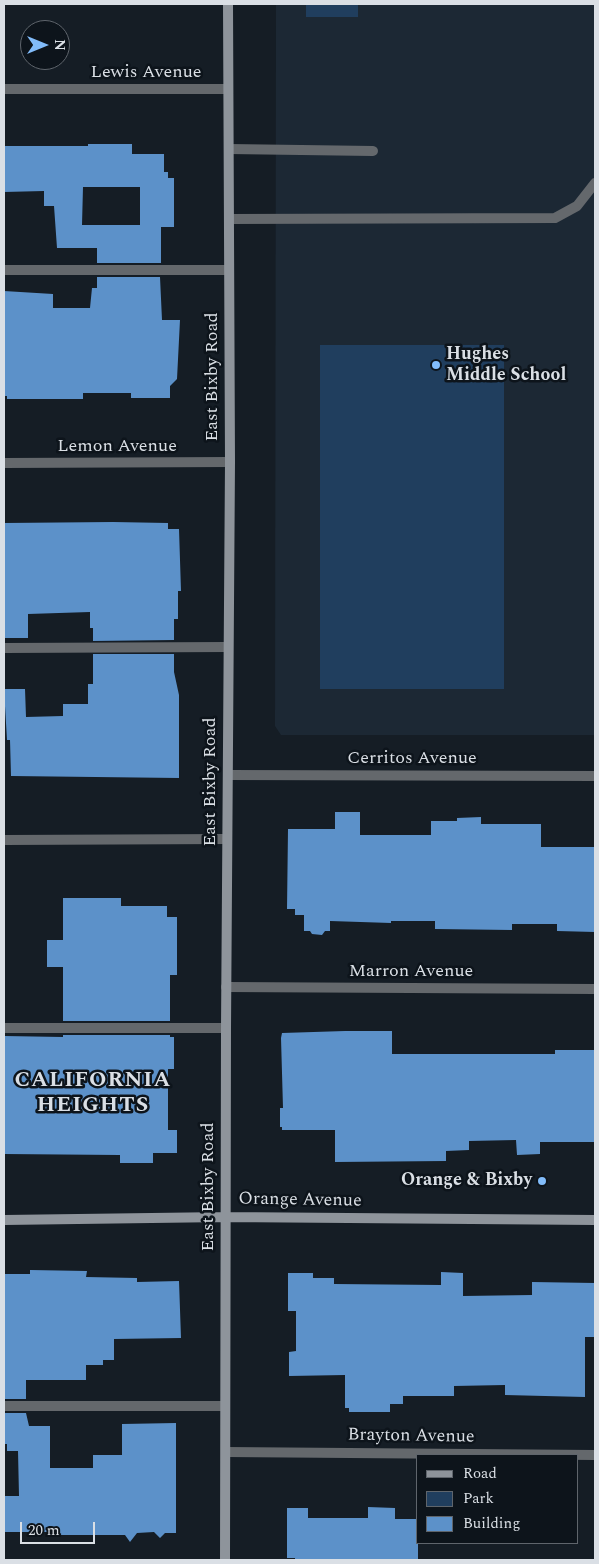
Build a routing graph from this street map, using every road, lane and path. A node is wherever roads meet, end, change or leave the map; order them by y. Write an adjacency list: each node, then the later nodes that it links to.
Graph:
1 (228, 4): 3 (street, East Bixby Road)
2 (4, 89): 3 (street, Lewis Avenue)
3 (228, 89): 4 (street, East Bixby Road)
4 (229, 149): 5 (street); 7 (street, East Bixby Road)
5 (373, 151)
6 (595, 183): 7 (street)
7 (229, 219): 9 (street, East Bixby Road)
8 (4, 270): 9 (street)
9 (229, 270): 10 (street, East Bixby Road)
10 (230, 462): 11 (street, Lemon Avenue); 12 (street, East Bixby Road)
11 (4, 464)
12 (228, 647): 13 (street); 14 (street, East Bixby Road)
13 (4, 648)
14 (228, 775): 15 (street, Cerritos Avenue); 16 (street, East Bixby Road)
15 (595, 776)
16 (227, 839): 17 (street); 18 (street, East Bixby Road)
17 (4, 840)
18 (226, 987): 19 (street, Marron Avenue); 21 (street, East Bixby Road)
19 (595, 989)
20 (4, 1028): 21 (street)
21 (226, 1028): 22 (street, East Bixby Road)
22 (225, 1217): 23 (street, Orange Avenue); 24 (street, Orange Avenue); 26 (street, East Bixby Road)
23 (4, 1220)
24 (595, 1220)
25 (4, 1406): 26 (street)
26 (225, 1406): 27 (street, East Bixby Road)
27 (226, 1452): 28 (street, Brayton Avenue); 31 (street, East Bixby Road)
28 (472, 1454)
29 (579, 1455): 30 (street, Brayton Avenue)
30 (595, 1455)
31 (225, 1560)

